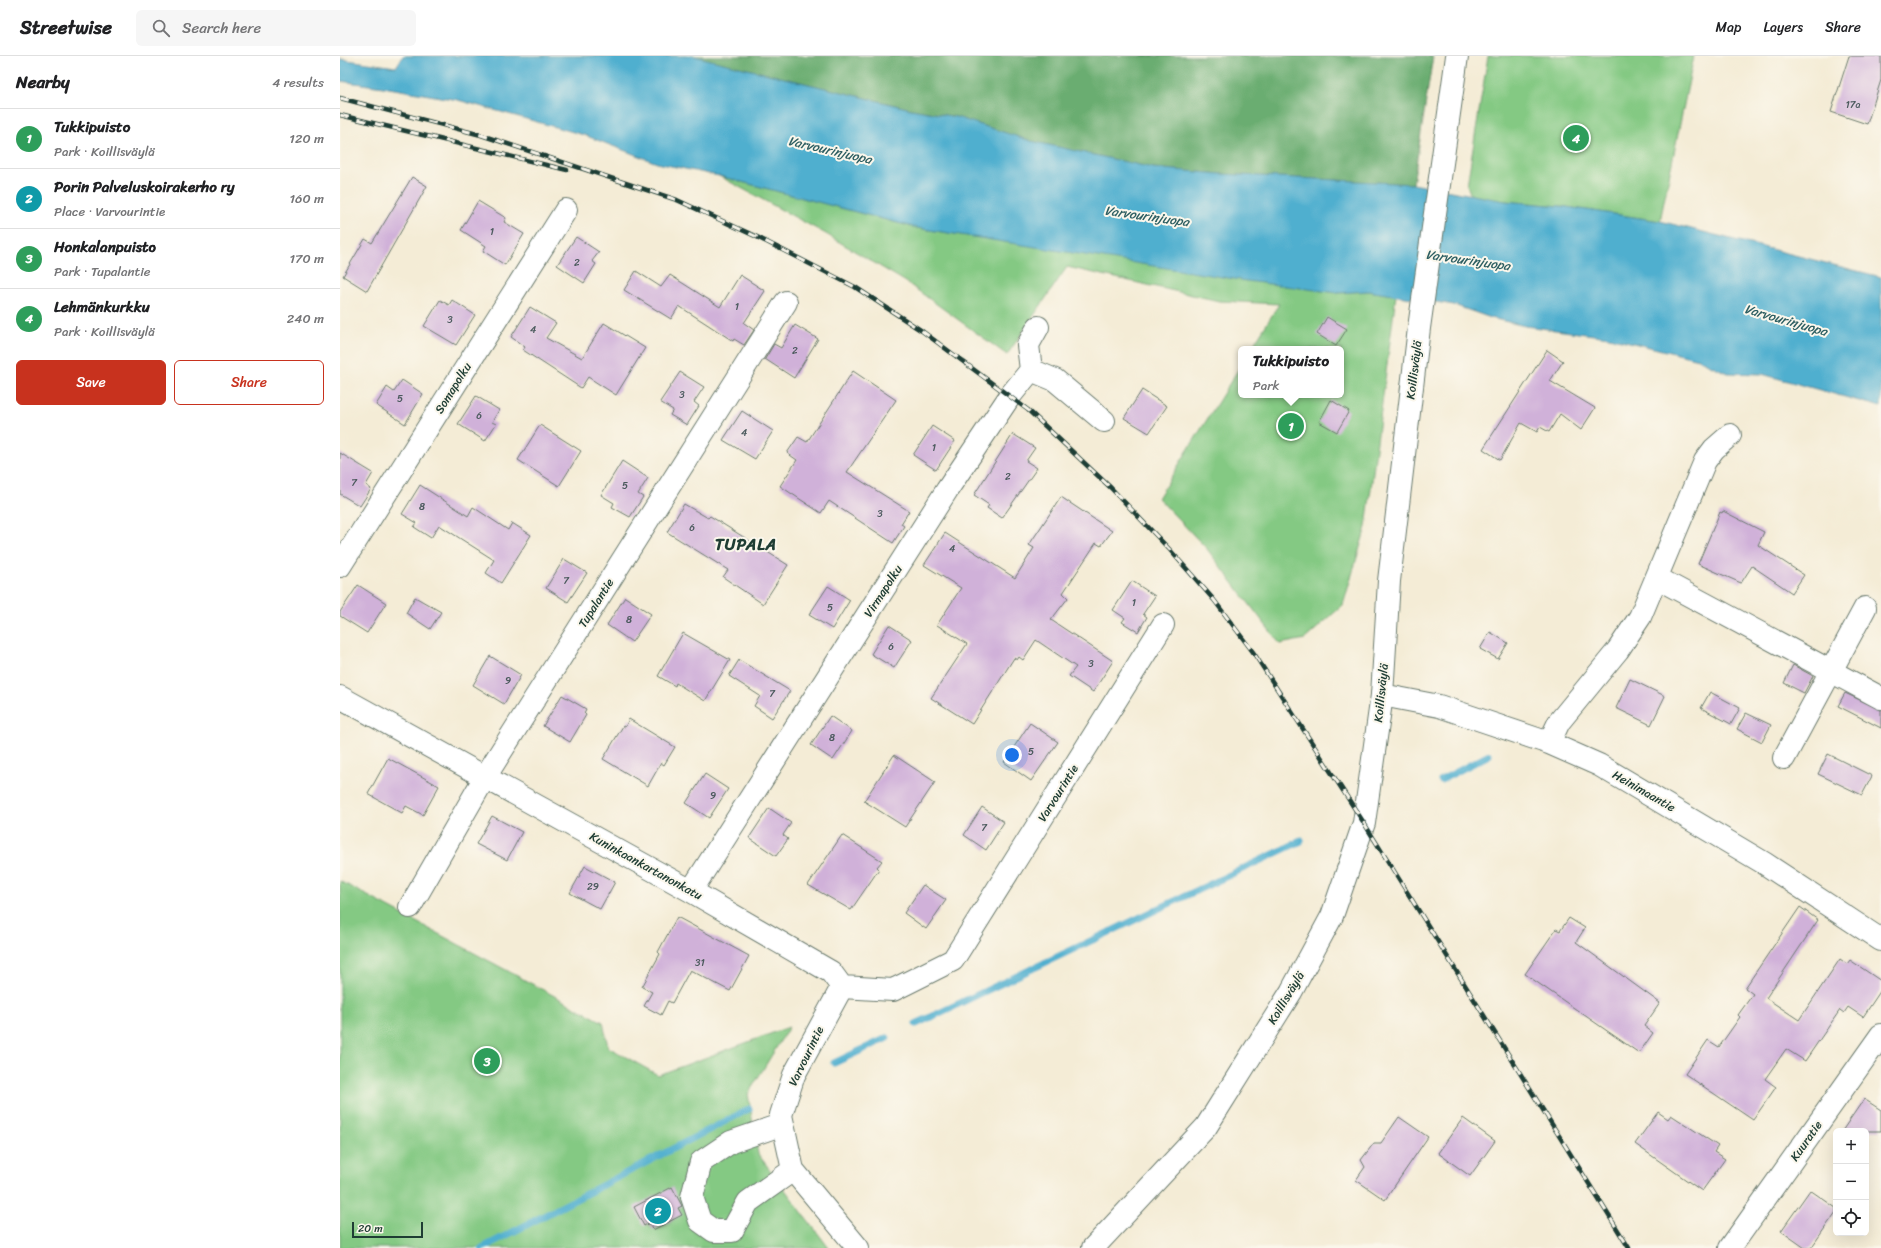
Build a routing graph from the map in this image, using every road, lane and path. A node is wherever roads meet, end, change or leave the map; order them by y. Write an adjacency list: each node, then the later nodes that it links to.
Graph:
1 (1457, 56): 13 (street, Koillisväylä)
2 (566, 210): 8 (street, Somapolku)
3 (786, 302): 18 (street, Tupalantie)
4 (1038, 327): 5 (street)
5 (1031, 370): 6 (street); 19 (street, Virmapolku)
6 (1104, 421)
7 (1730, 435): 9 (street)
8 (340, 566)
9 (1657, 578): 12 (street); 16 (street)
10 (1865, 608): 12 (street)
11 (1164, 625): 22 (street, Varvourintie)
12 (1830, 670): 15 (street); 17 (street)
13 (1382, 694): 16 (street, Heinimaantie); 27 (street, Koillisväylä)
14 (340, 697): 18 (street, Kuninkaankartanonkatu)
15 (1881, 698)
16 (1549, 743): 21 (street, Heinimaantie)
17 (1784, 758)
18 (485, 777): 19 (street, Kuninkaankartanonkatu); 20 (street, Tupalantie)
19 (691, 891): 22 (street, Kuninkaankartanonkatu)
20 (410, 907)
21 (1881, 940)
22 (842, 987): 24 (street, Varvourintie)
23 (1881, 1035): 28 (street, Kuuratie)
24 (783, 1124): 25 (street, Varvourintie); 25 (street)
25 (793, 1170): 26 (street, Varvourintie)
26 (858, 1248)
27 (1093, 1248)
28 (1730, 1248)

